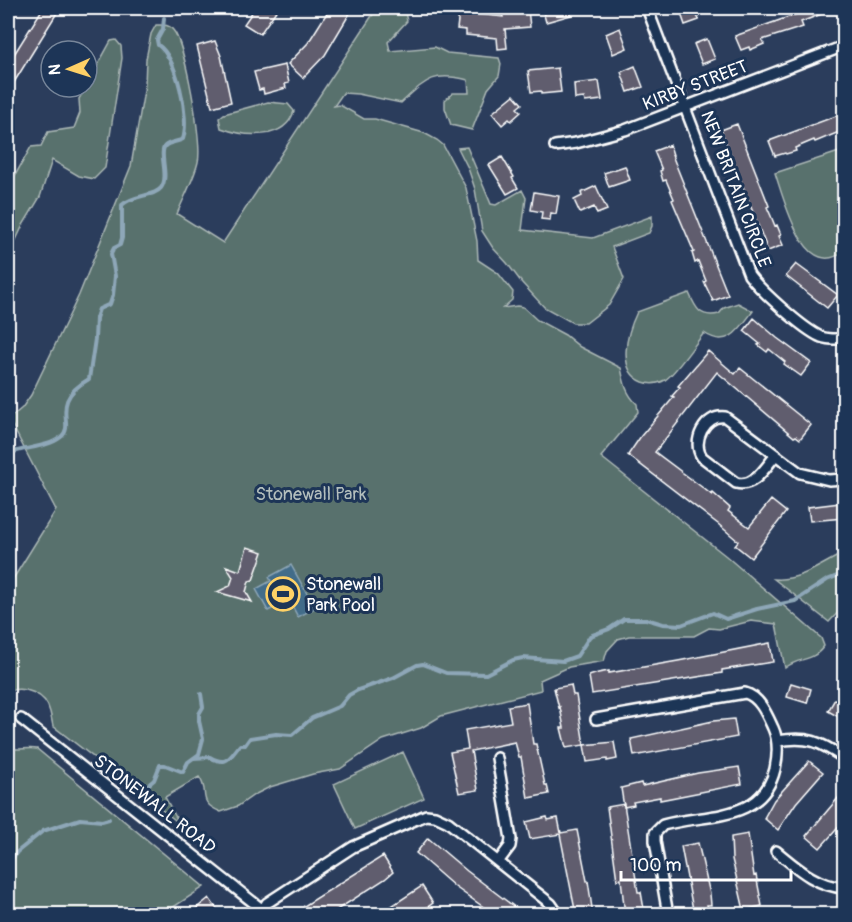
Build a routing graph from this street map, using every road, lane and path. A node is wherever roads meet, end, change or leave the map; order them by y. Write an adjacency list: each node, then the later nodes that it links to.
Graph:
1 (647, 8): 3 (street, NEW BRITAIN CIRCLE)
2 (844, 46): 3 (street, KIRBY STREET)
3 (686, 106): 4 (street, KIRBY STREET); 5 (street, NEW BRITAIN CIRCLE)
4 (555, 146)
5 (844, 339)
6 (775, 456): 6 (street); 7 (street)
7 (844, 479)
8 (21, 719): 17 (street, STONEWALL ROAD)
9 (596, 719): 10 (street)
10 (777, 741): 12 (street); 16 (street)
11 (497, 758): 14 (street)
12 (844, 758)
13 (776, 851): 15 (street)
14 (498, 862): 17 (street); 18 (street)
15 (844, 888)
16 (667, 909)
17 (263, 913)
18 (558, 915)

